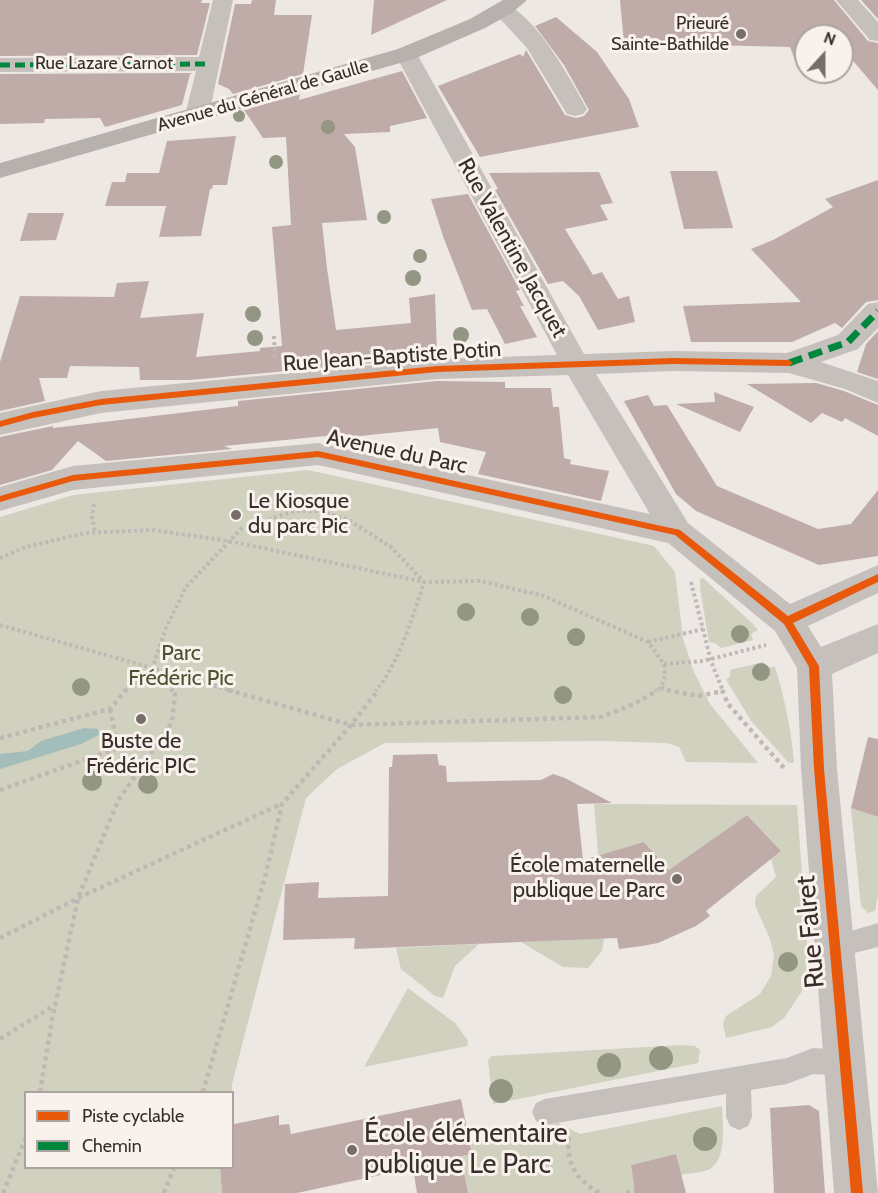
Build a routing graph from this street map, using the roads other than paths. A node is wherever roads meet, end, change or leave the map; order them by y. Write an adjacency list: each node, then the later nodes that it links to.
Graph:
1 (223, 0): 6 (street)
2 (846, 0): 4 (street)
3 (510, 5): 5 (main road, Avenue du Général de Gaulle); 8 (street)
4 (878, 35)
5 (406, 54): 9 (main road, Avenue du Général de Gaulle); 13 (street, Rue Valentine Jacquet)
6 (208, 64): 7 (street, Rue Lazare Carnot); 9 (street)
7 (0, 65)
8 (575, 109)
9 (197, 115): 10 (main road, Avenue du Général de Gaulle)
10 (0, 171)
11 (878, 311): 12 (street)
12 (789, 363): 13 (street, Rue Jean-Baptiste Potin); 14 (street)
13 (578, 366): 15 (street, Rue Jean-Baptiste Potin); 17 (street, Rue Valentine Jacquet)
14 (878, 393)
15 (0, 424)
16 (0, 499): 17 (street, Avenue du Parc)
17 (677, 532): 20 (street)
18 (878, 578): 20 (street)
19 (878, 638): 20 (street)
20 (799, 641): 22 (street, Rue Falret)
21 (878, 934): 22 (lane)
22 (835, 946): 23 (street, Rue Falret)
23 (846, 1063): 24 (lane); 27 (street, Rue Falret)
24 (738, 1079): 25 (lane); 26 (lane)
25 (545, 1112)
26 (739, 1116)
27 (857, 1193)

